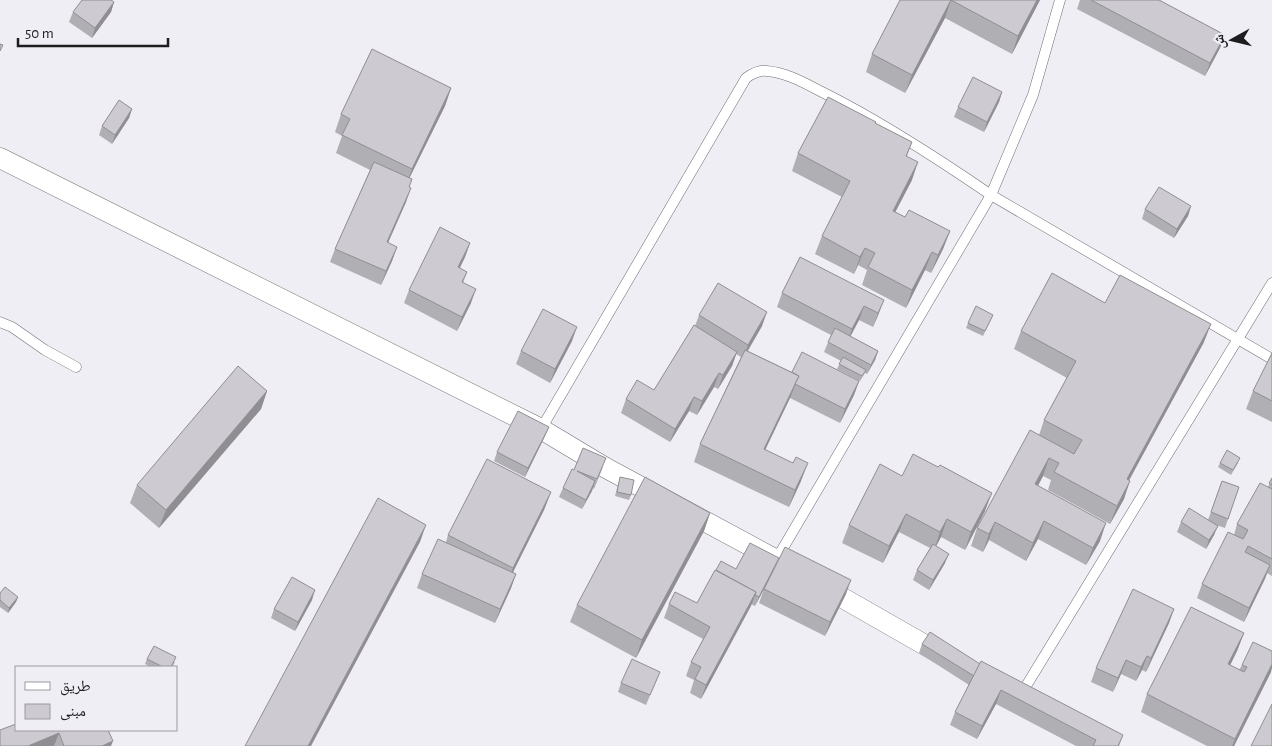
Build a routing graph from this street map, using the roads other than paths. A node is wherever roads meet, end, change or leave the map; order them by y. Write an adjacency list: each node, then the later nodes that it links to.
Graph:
1 (1060, 0): 3 (lane)
2 (0, 158): 9 (street)
3 (990, 195): 6 (lane); 9 (lane); 10 (lane)
4 (1272, 282): 6 (lane)
5 (0, 322): 8 (lane)
6 (1238, 338): 7 (lane); 13 (lane)
7 (1272, 359)
8 (76, 367)
9 (541, 429): 10 (street)
10 (776, 560): 11 (street)
11 (958, 664)
12 (1002, 689): 13 (street)
13 (1027, 703)

